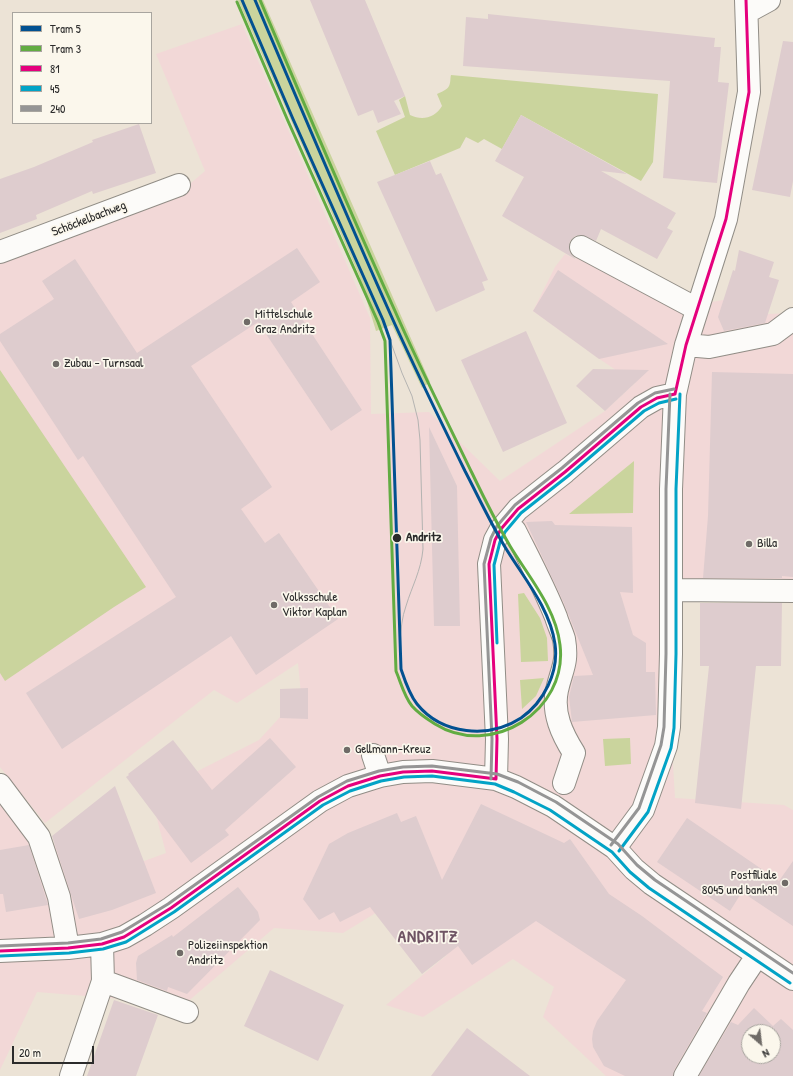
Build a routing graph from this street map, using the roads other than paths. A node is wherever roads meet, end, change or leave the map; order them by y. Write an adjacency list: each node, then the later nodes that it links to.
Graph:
1 (769, 0): 2 (street)
2 (746, 6): 6 (street)
3 (179, 185): 5 (street, Schöckelbachweg)
4 (581, 247): 6 (street)
5 (0, 252)
6 (697, 309): 10 (street)
7 (793, 319): 8 (street)
8 (772, 334): 9 (street); 10 (street)
9 (793, 341)
10 (686, 345): 11 (street)
11 (675, 394): 12 (street); 13 (street)
12 (508, 530): 17 (street); 18 (street)
13 (671, 590): 14 (street); 20 (street)
14 (791, 594)
15 (373, 755): 16 (street)
16 (380, 776): 17 (street); 21 (street)
17 (496, 779): 20 (street)
18 (564, 783)
19 (0, 785): 22 (street)
20 (616, 848): 24 (street)
21 (102, 944): 22 (street); 26 (street)
22 (68, 948): 23 (street)
23 (0, 951)
24 (757, 956): 25 (street); 29 (street)
25 (793, 979)
26 (103, 981): 27 (street); 28 (street)
27 (187, 1012)
28 (71, 1076)
29 (685, 1076)

